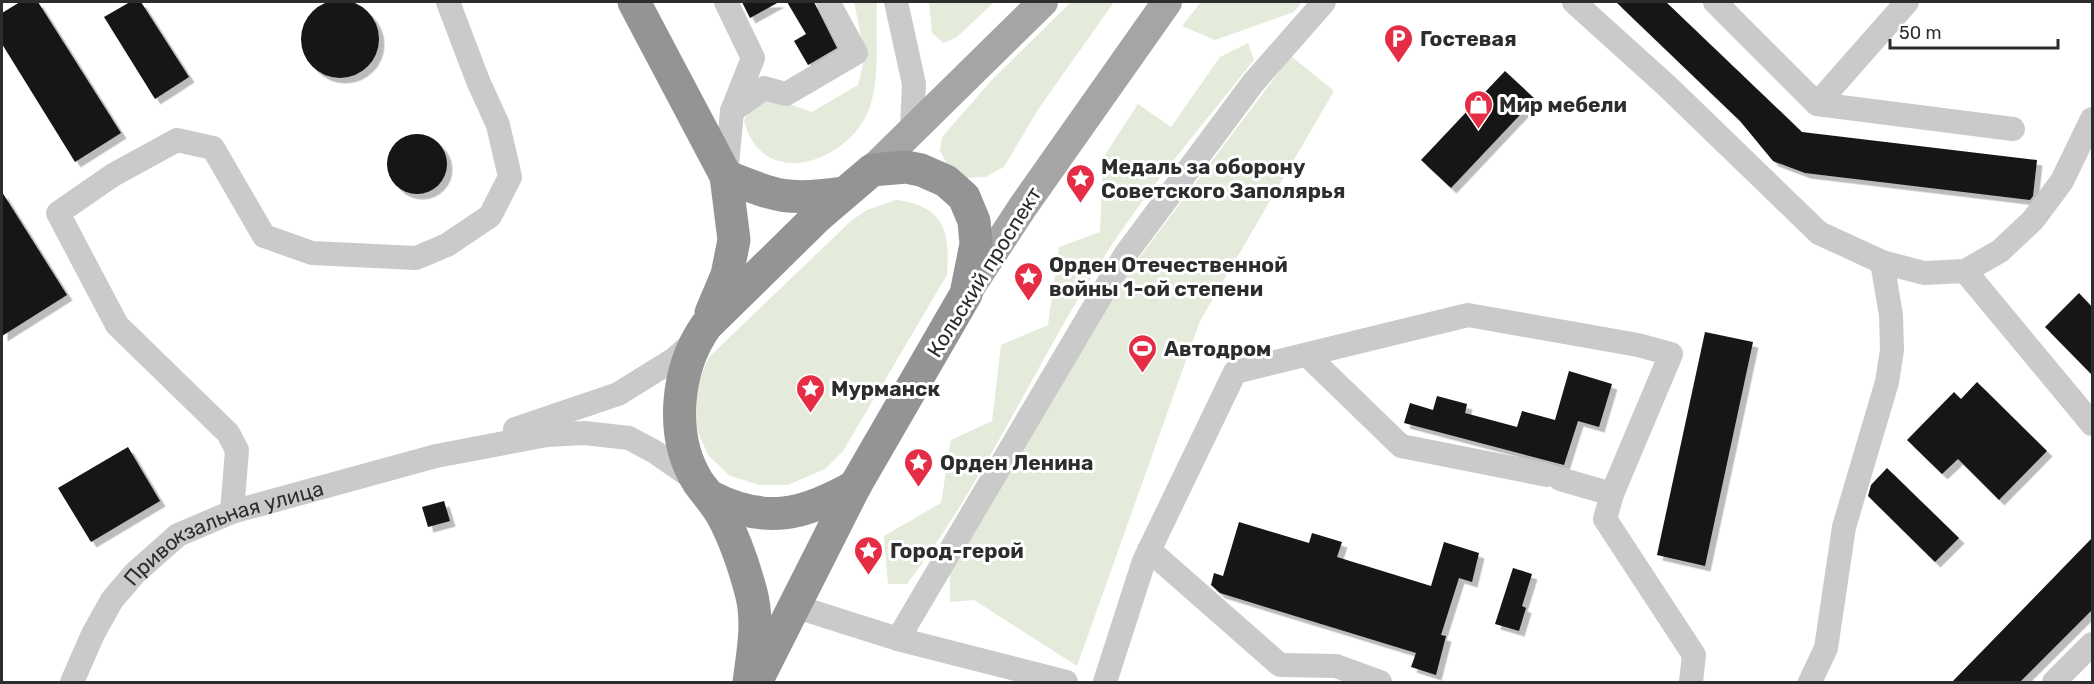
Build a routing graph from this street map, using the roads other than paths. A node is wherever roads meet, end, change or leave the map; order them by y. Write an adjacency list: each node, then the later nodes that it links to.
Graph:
1 (448, 2): 30 (street)
2 (634, 2): 18 (highway)
3 (726, 2): 13 (street)
4 (828, 2): 13 (street)
5 (896, 2): 15 (street)
6 (1043, 2): 15 (main road)
7 (1167, 2): 22 (main road, Кольский проспект)
8 (1324, 2): 33 (street)
9 (1574, 2): 20 (street)
10 (1714, 2): 12 (street)
11 (1907, 2): 12 (street)
12 (1817, 104): 16 (street)
13 (732, 111): 18 (street)
14 (2092, 119): 21 (street)
15 (912, 129): 17 (main road)
16 (2013, 129)
17 (872, 170): 19 (highway); 22 (highway)
18 (726, 176): 19 (highway); 23 (highway)
19 (843, 193): 23 (highway)
20 (1882, 262): 21 (street); 45 (street)
21 (1965, 271): 25 (street)
22 (966, 294): 27 (highway, Кольский проспект)
23 (701, 333): 26 (street); 28 (highway)
24 (1307, 355): 29 (street); 29 (street); 31 (street)
25 (2092, 424)
26 (441, 455): 28 (street); 30 (street, Привокзальная улица)
27 (855, 486): 28 (highway); 32 (highway, Кольский проспект)
28 (704, 489): 38 (highway)
29 (1612, 494): 44 (street)
30 (232, 512): 37 (street, Привокзальная улица)
31 (1149, 550): 35 (street); 41 (street)
32 (796, 607): 33 (street); 39 (highway, Кольский проспект)
33 (898, 639): 40 (street)
34 (2092, 644): 36 (street)
35 (1280, 665): 42 (street); 43 (street)
36 (2068, 678)
37 (72, 682)
38 (749, 682)
39 (756, 682)
40 (1066, 682)
41 (1105, 682)
42 (1322, 682)
43 (1380, 682)
44 (1691, 682)
45 (1810, 682)

